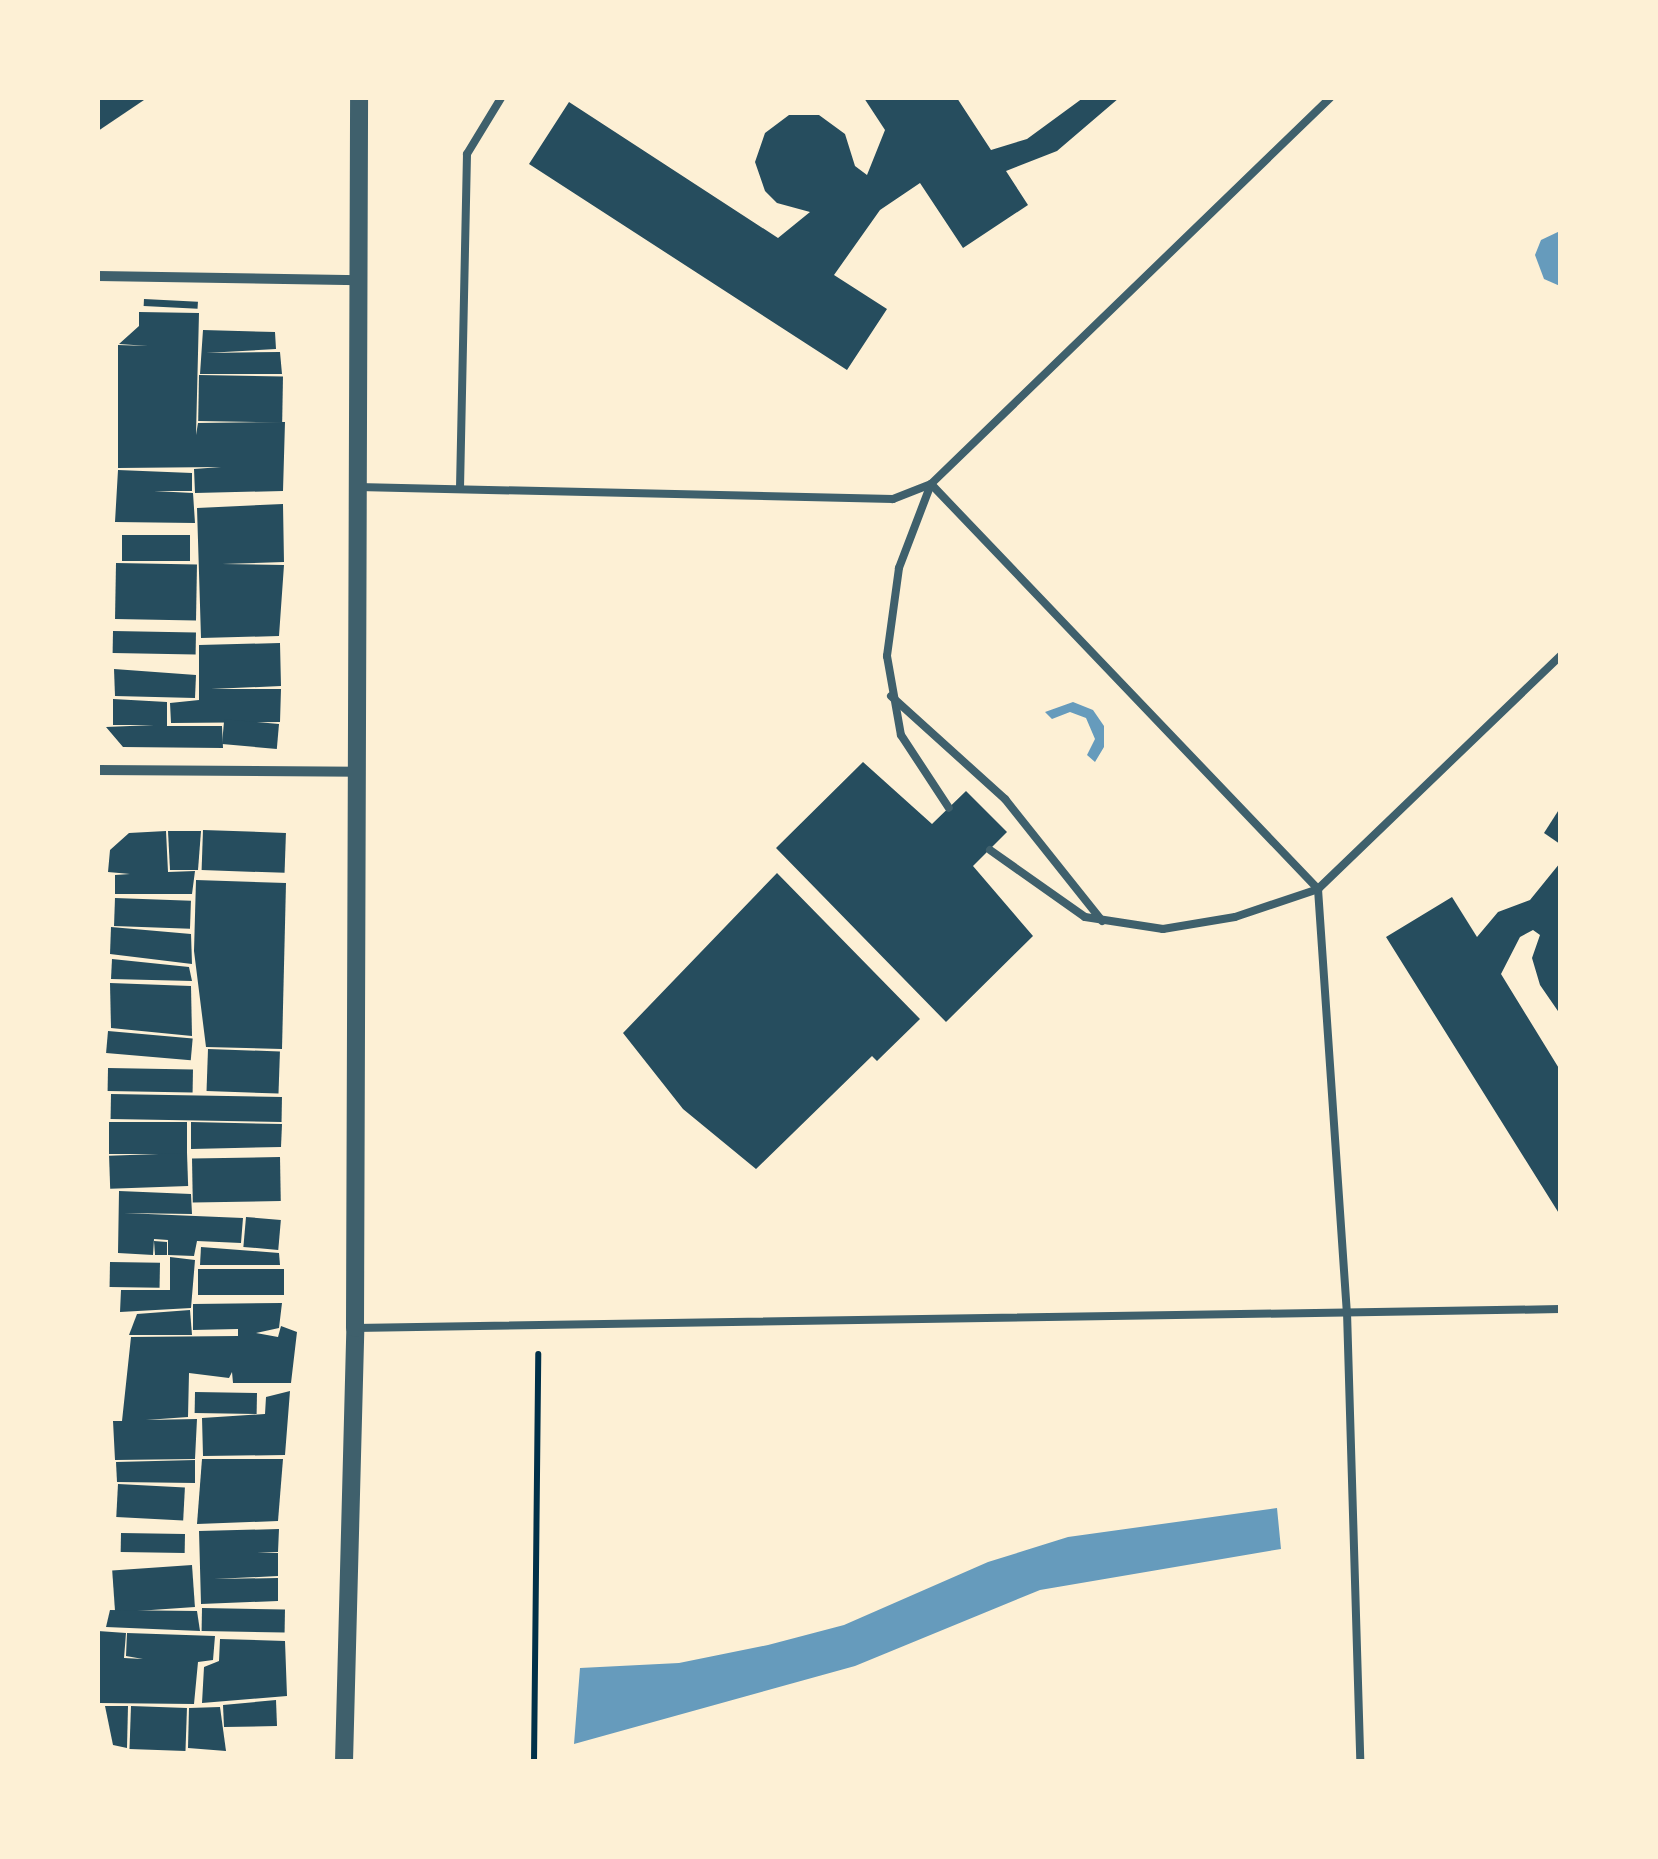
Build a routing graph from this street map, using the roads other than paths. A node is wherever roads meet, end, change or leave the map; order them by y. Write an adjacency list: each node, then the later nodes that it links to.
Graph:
1 (360, 98): 5 (street)
2 (501, 98): 8 (lane)
3 (1330, 98): 6 (lane)
4 (98, 276): 5 (street)
5 (362, 280): 7 (street)
6 (931, 484): 8 (lane); 10 (lane); 15 (lane)
7 (358, 487): 8 (lane); 12 (street)
8 (460, 488)
9 (1560, 656): 15 (lane)
10 (891, 696): 13 (lane); 16 (lane)
11 (98, 770): 12 (street)
12 (360, 772): 19 (street)
13 (949, 808)
14 (990, 850): 16 (lane)
15 (1318, 889): 16 (lane); 18 (lane)
16 (1102, 922)
17 (1560, 1308): 18 (lane)
18 (1348, 1312): 19 (lane); 21 (lane)
19 (355, 1328): 20 (street)
20 (344, 1762)
21 (1360, 1762)

